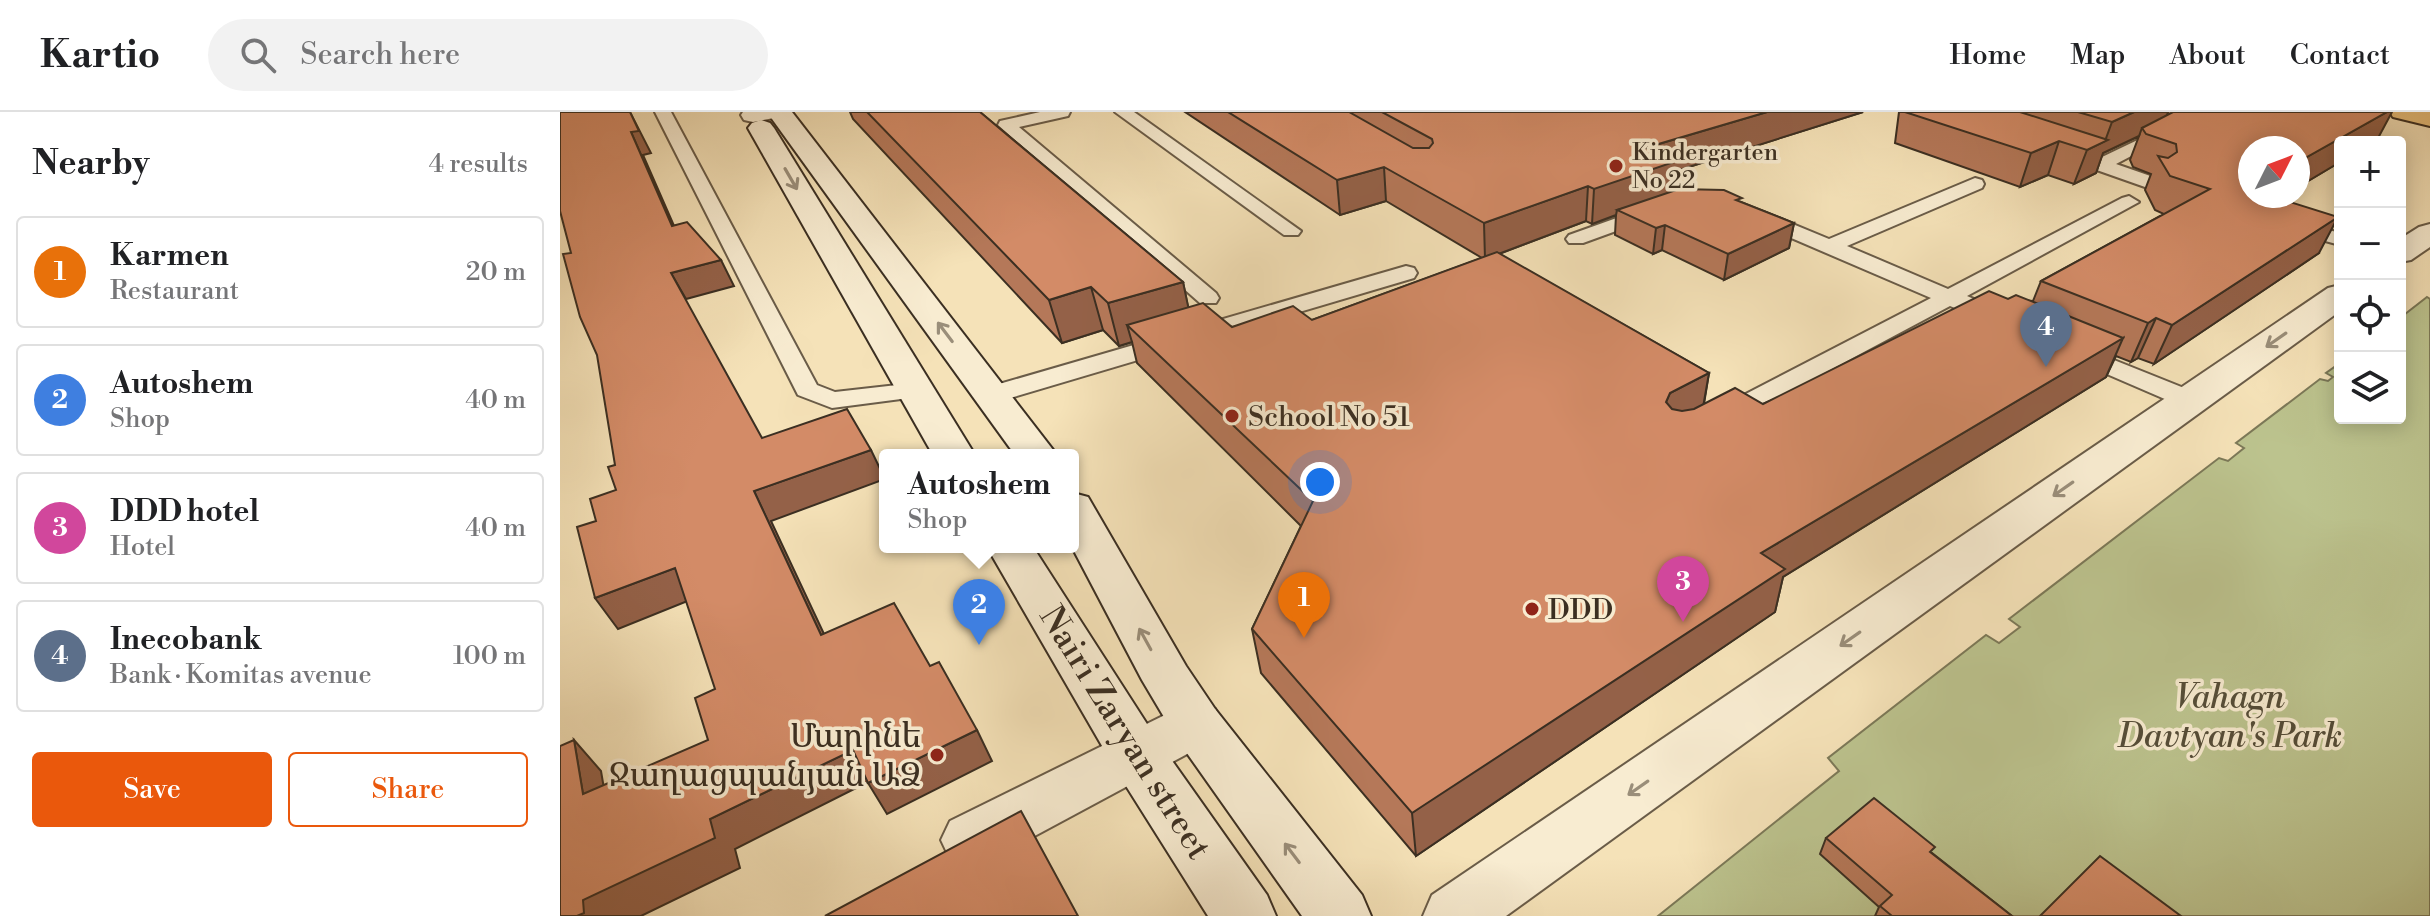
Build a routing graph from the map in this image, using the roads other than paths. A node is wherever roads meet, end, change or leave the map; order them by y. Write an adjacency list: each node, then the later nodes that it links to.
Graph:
1 (663, 112): 28 (lane)
2 (1062, 112): 24 (lane)
3 (1123, 112): 16 (lane)
4 (2149, 112): 9 (lane)
5 (2402, 112): 7 (main road)
6 (763, 113): 28 (main road, one-way to 28); 29 (main road, one-way to 6)
7 (2430, 119)
8 (2041, 145): 9 (lane)
9 (2097, 163): 10 (lane)
10 (2152, 183)
11 (1975, 184): 20 (lane)
12 (2129, 202): 23 (lane)
13 (1674, 204): 19 (lane)
14 (1732, 206): 20 (lane)
15 (2265, 219): 18 (lane)
16 (1291, 231)
17 (2430, 233): 21 (main road)
18 (2334, 237)
19 (1576, 239)
20 (1828, 247): 23 (lane)
21 (2406, 249)
22 (1406, 273): 29 (lane)
23 (1946, 296): 26 (lane); 31 (lane)
24 (1208, 298)
25 (2334, 299): 30 (main road, one-way to 30)
26 (2018, 327)
27 (2061, 345): 30 (lane)
28 (915, 391): 32 (main road)
29 (991, 395): 33 (main road)
30 (2190, 400): 41 (main road, one-way to 41)
31 (1704, 427)
32 (950, 449)
33 (1032, 449)
34 (1079, 518): 36 (main road, one-way to 34)
35 (1014, 553): 37 (main road, Nairi Zaryan street)
36 (1196, 724): 37 (main road); 40 (main road, one-way to 36)
37 (1136, 754): 38 (main road); 39 (main road, Nairi Zaryan street)
38 (922, 866)
39 (1244, 916)
40 (1339, 916)
41 (1455, 916)

